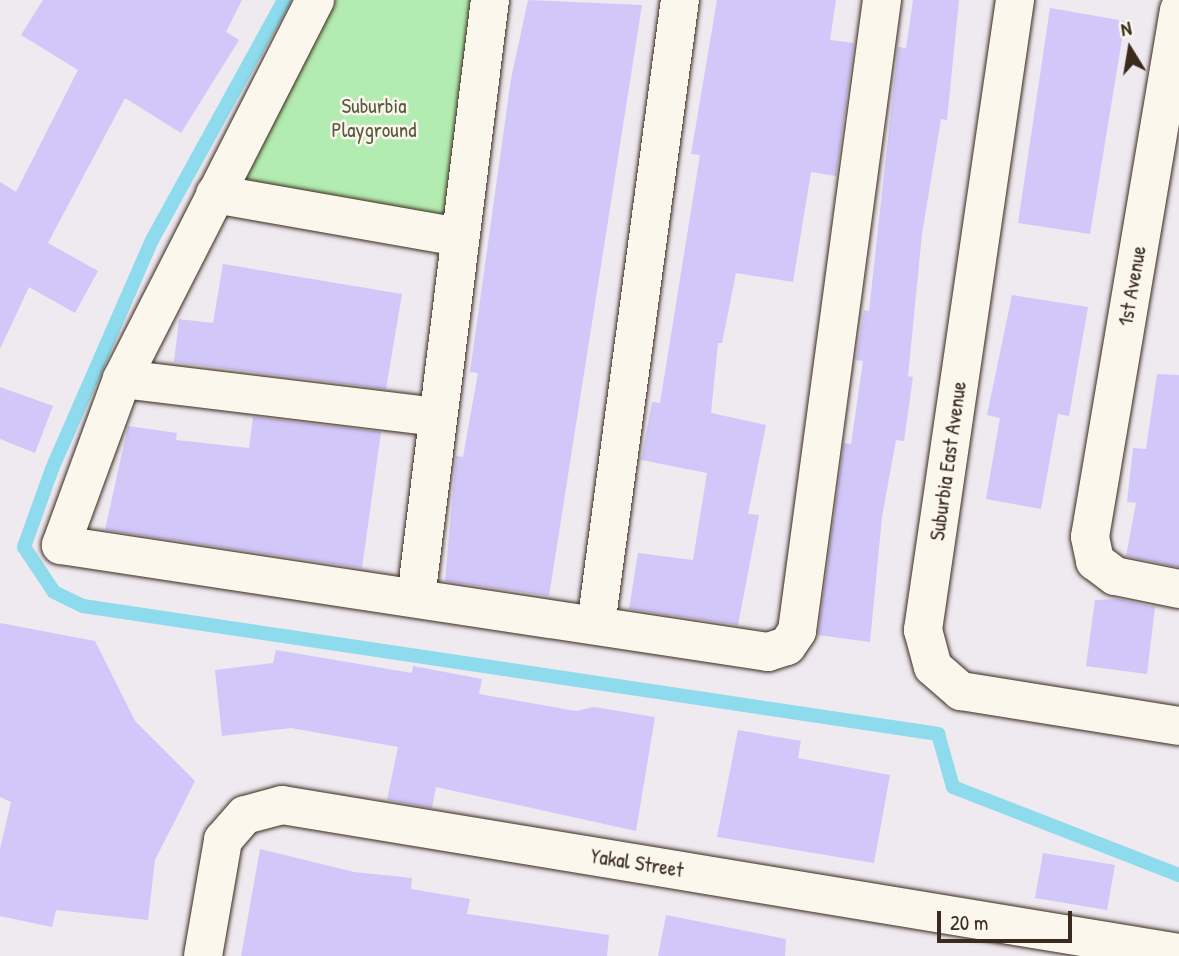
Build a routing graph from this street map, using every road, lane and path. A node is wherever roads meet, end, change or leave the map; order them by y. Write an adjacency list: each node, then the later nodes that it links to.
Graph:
1 (316, 0): 7 (street)
2 (490, 0): 8 (street)
3 (680, 0): 13 (street)
4 (882, 0): 13 (street)
5 (1015, 0): 14 (street, Suburbia East Avenue)
6 (1179, 10): 11 (street, 1st Avenue)
7 (215, 194): 8 (street); 9 (street)
8 (460, 237): 10 (street)
9 (122, 379): 10 (street); 12 (street)
10 (438, 417): 12 (street)
11 (1179, 589)
12 (416, 598): 13 (street)
13 (596, 625)
14 (1179, 726)
15 (1179, 953): 16 (street, Yakal Street)
16 (203, 956)

